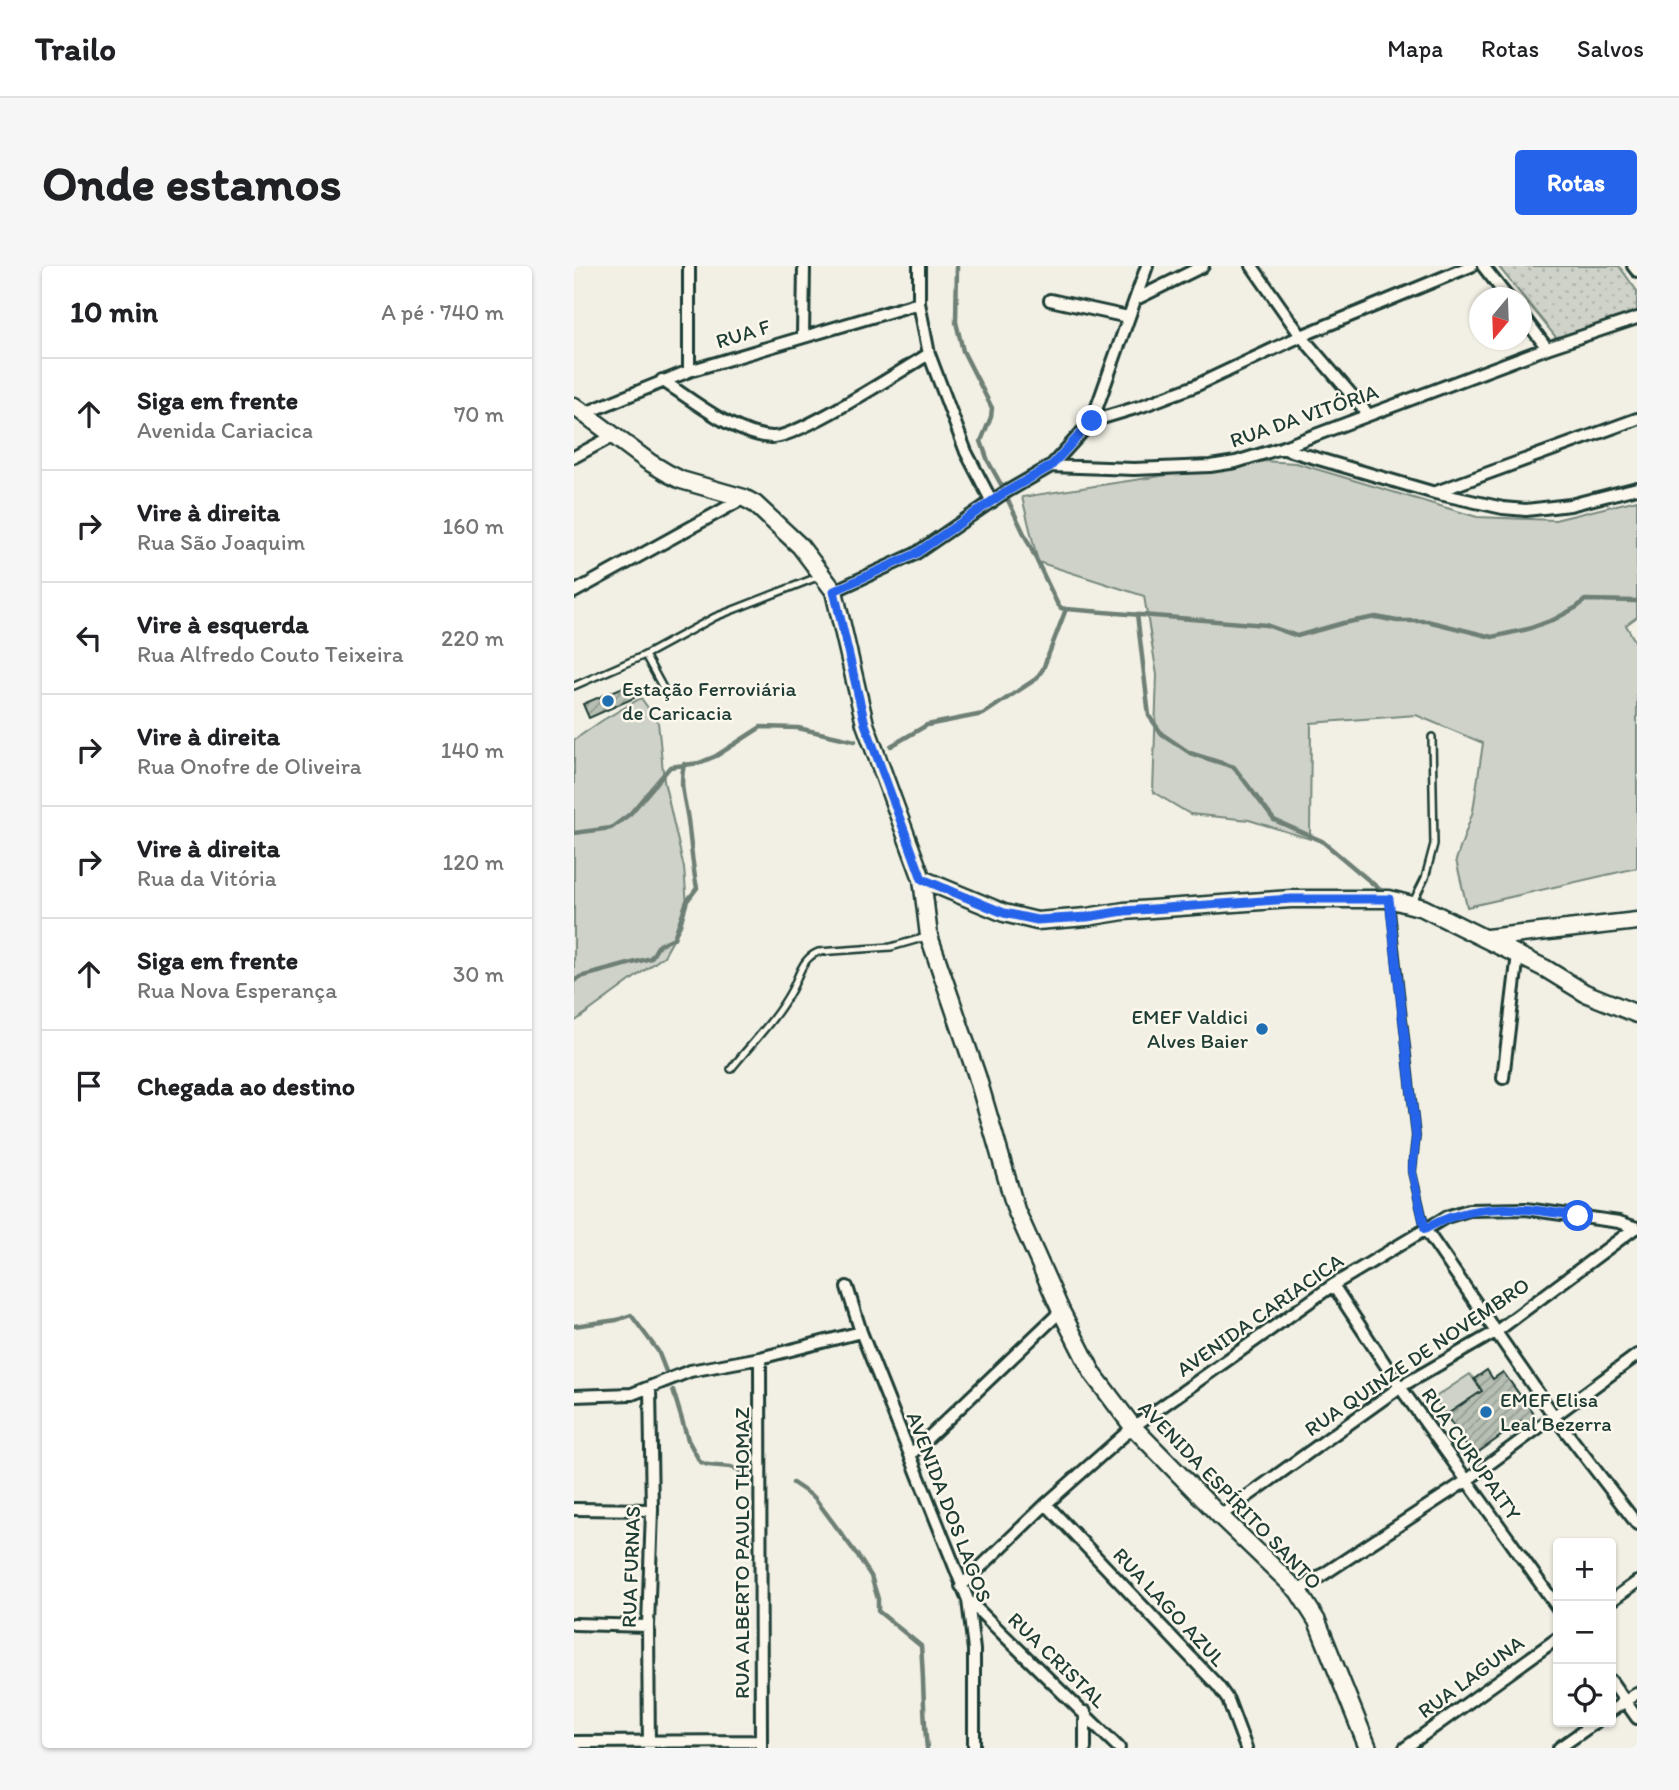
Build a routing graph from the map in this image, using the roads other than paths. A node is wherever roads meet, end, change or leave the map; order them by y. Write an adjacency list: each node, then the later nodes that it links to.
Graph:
1 (689, 266): 22 (street)
2 (804, 266): 18 (street)
3 (919, 266): 14 (street)
4 (1147, 266): 12 (street)
5 (1203, 266): 12 (street)
6 (1252, 266): 19 (street)
7 (1471, 266): 19 (street)
8 (1483, 266): 11 (street)
9 (1633, 266): 10 (street)
10 (1637, 271)
11 (1499, 287)
12 (1136, 299): 15 (street)
13 (1050, 300): 15 (street)
14 (919, 303): 18 (street, RUA F); 21 (street)
15 (1128, 317): 27 (street)
16 (1637, 318): 20 (street, RUA DA VITÓRIA)
17 (1532, 329): 20 (street)
18 (803, 336): 22 (street, RUA F)
19 (1301, 336): 25 (street); 27 (street)
20 (1547, 348): 25 (street, RUA DA VITÓRIA)
21 (929, 354): 23 (street); 35 (street)
22 (689, 371): 23 (street, RUA F)
23 (662, 380): 24 (street, RUA F)
24 (578, 410): 28 (street)
25 (1368, 414): 29 (street, RUA DA VITÓRIA)
26 (1637, 419): 33 (street)
27 (1092, 421): 31 (street)
28 (613, 436): 30 (street); 34 (street)
29 (1281, 448): 31 (street, RUA DA VITÓRIA); 33 (street)
30 (574, 457)
31 (1051, 466): 35 (street)
32 (1637, 488): 33 (street)
33 (1435, 493)
34 (744, 498): 36 (street, AVENIDA ESPÍRITO SANTO); 38 (street)
35 (992, 502): 37 (street)
36 (824, 574): 37 (street, AVENIDA ESPÍRITO SANTO); 39 (lane)
37 (834, 591): 43 (street, AVENIDA ESPÍRITO SANTO)
38 (574, 592)
39 (645, 655): 40 (lane); 41 (lane)
40 (574, 686)
41 (663, 688)
42 (1432, 737): 45 (lane)
43 (922, 879): 44 (street); 47 (street, AVENIDA ESPÍRITO SANTO)
44 (1389, 899): 45 (street); 54 (lane)
45 (1412, 904): 48 (street)
46 (1637, 921): 48 (street)
47 (929, 936): 51 (lane); 57 (street, AVENIDA ESPÍRITO SANTO)
48 (1487, 938): 49 (street)
49 (1518, 954): 50 (street); 52 (street)
50 (1637, 1014)
51 (731, 1069)
52 (1503, 1078)
53 (1636, 1228): 54 (street, AVENIDA CARIACICA); 58 (street, RUA QUINZE DE NOVEMBRO)
54 (1425, 1229): 55 (street, AVENIDA CARIACICA); 58 (street)
55 (1333, 1285): 62 (street, RUA CURUPAITY); 66 (street, AVENIDA CARIACICA)
56 (847, 1287): 59 (street, AVENIDA DOS LAGOS)
57 (1060, 1311): 66 (street, AVENIDA ESPÍRITO SANTO); 67 (street)
58 (1497, 1331): 62 (street, RUA QUINZE DE NOVEMBRO); 65 (street)
59 (861, 1332): 61 (street); 67 (street, AVENIDA DOS LAGOS)
60 (1637, 1355): 65 (street)
61 (760, 1358): 63 (street); 92 (street, RUA ALBERTO PAULO THOMAZ)
62 (1400, 1387): 68 (street, RUA CURUPAITY); 72 (street, RUA QUINZE DE NOVEMBRO)
63 (650, 1388): 64 (street); 71 (street, RUA FURNAS)
64 (574, 1396)
65 (1554, 1416): 68 (street); 73 (street)
66 (1133, 1427): 69 (street, AVENIDA CARIACICA); 72 (street, AVENIDA ESPÍRITO SANTO)
67 (910, 1455): 75 (street, AVENIDA DOS LAGOS)
68 (1466, 1481): 76 (street); 79 (street, RUA CURUPAITY)
69 (1046, 1504): 75 (street, AVENIDA CARIACICA); 96 (street, RUA LAGO AZUL)
70 (574, 1509): 71 (street)
71 (652, 1510): 81 (street, RUA FURNAS)
72 (1220, 1516): 76 (street, AVENIDA ESPÍRITO SANTO)
73 (1637, 1524)
74 (1637, 1582): 77 (street)
75 (961, 1586): 78 (street, AVENIDA DOS LAGOS)
76 (1298, 1591): 97 (street, AVENIDA ESPÍRITO SANTO)
77 (1616, 1597)
78 (968, 1600): 87 (street, RUA CRISTAL); 93 (street, AVENIDA DOS LAGOS)
79 (1553, 1601)
80 (574, 1624): 81 (street)
81 (648, 1626): 91 (street, RUA FURNAS)
82 (1553, 1641): 98 (street, RUA LAGUNA)
83 (1616, 1688): 85 (street)
84 (1637, 1693): 85 (street)
85 (1625, 1701): 86 (street); 88 (street)
86 (1616, 1707)
87 (1085, 1713): 94 (street); 95 (street, RUA CRISTAL)
88 (1637, 1718)
89 (1588, 1727): 99 (street)
90 (574, 1742): 91 (street)
91 (649, 1744): 92 (street)
92 (761, 1745)
93 (974, 1748)
94 (1085, 1748)
95 (1119, 1748)
96 (1246, 1748)
97 (1368, 1748)
98 (1405, 1748)
99 (1559, 1748)

